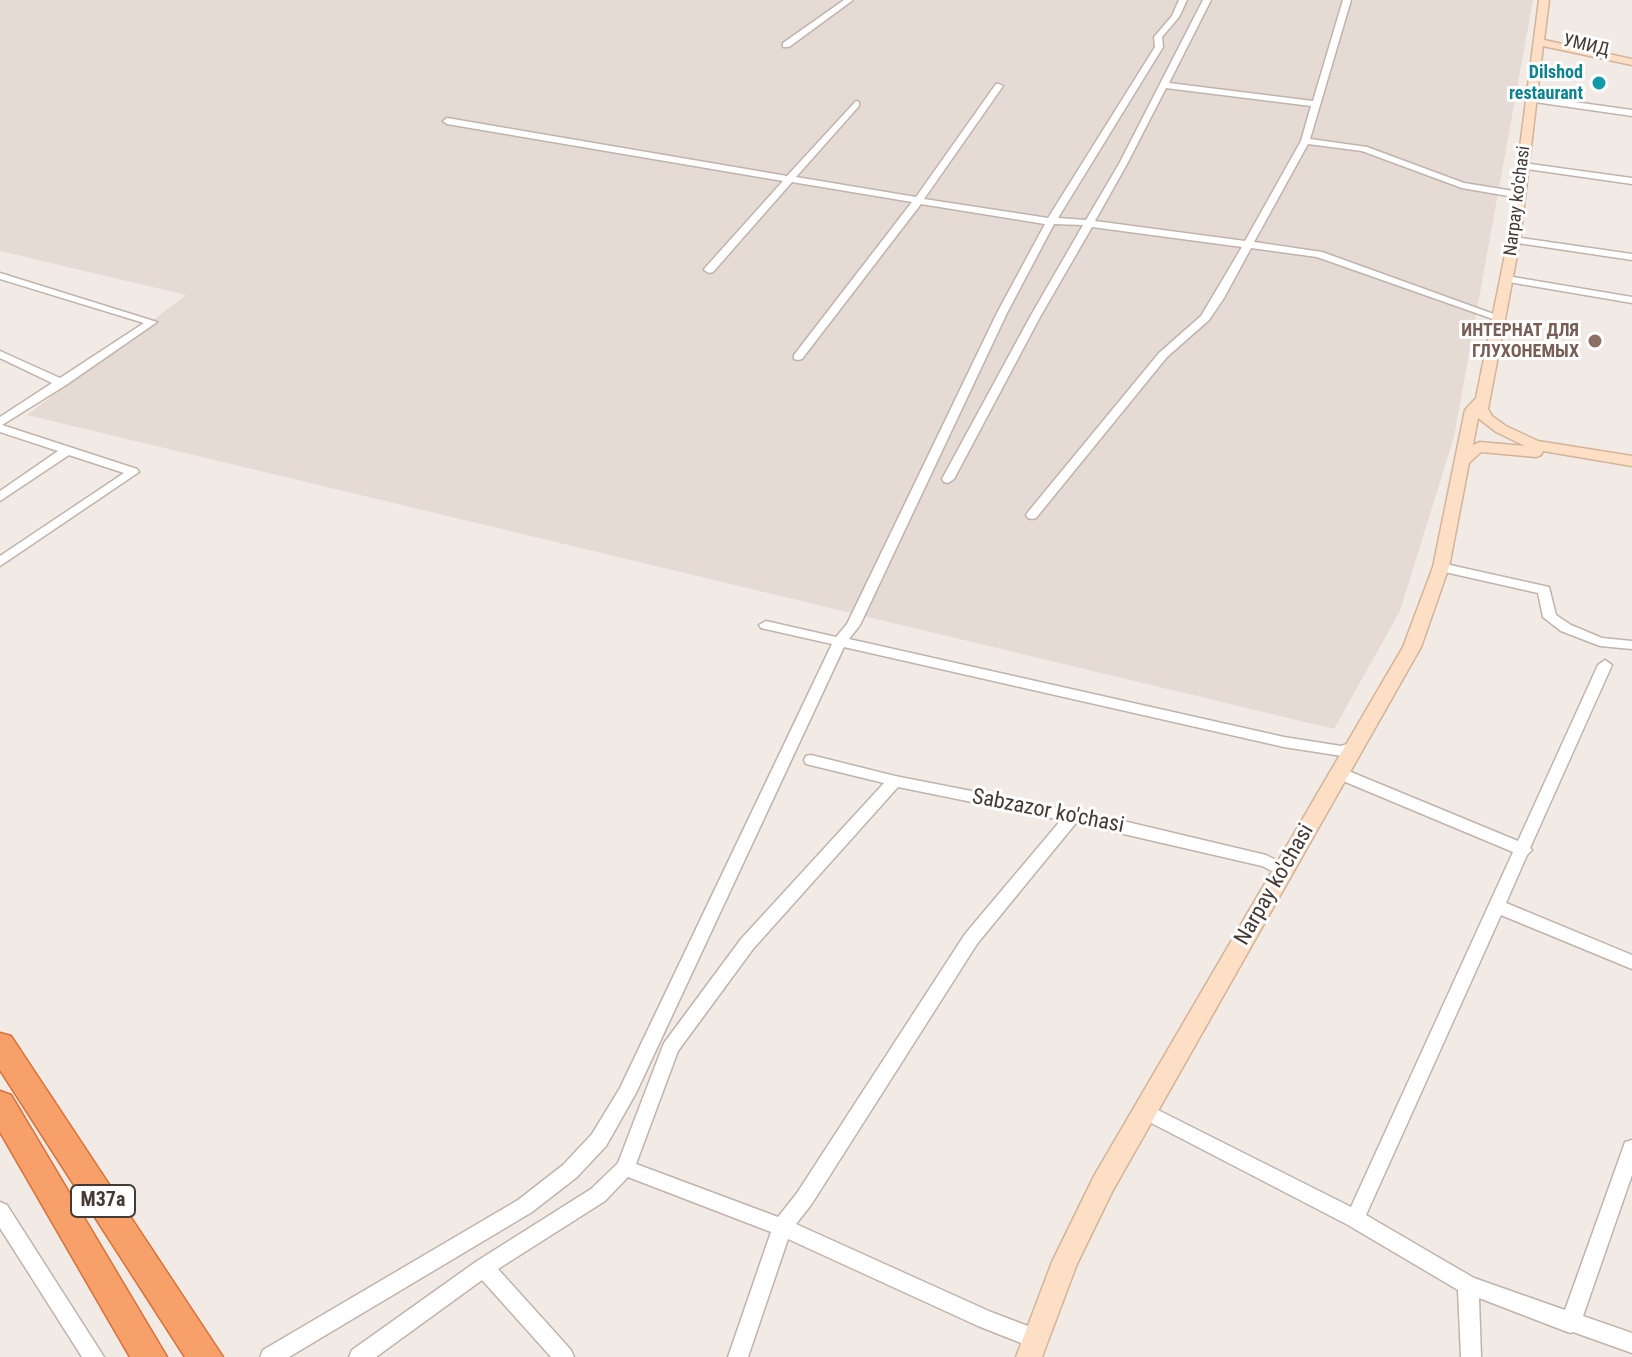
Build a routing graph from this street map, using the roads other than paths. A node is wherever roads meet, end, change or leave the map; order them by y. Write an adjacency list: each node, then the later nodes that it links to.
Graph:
1 (849, 0): 7 (street)
2 (1183, 0): 22 (street)
3 (1207, 0): 9 (street)
4 (1347, 0): 13 (street)
5 (1544, 0): 6 (main road, Narpay ko'chasi)
6 (1539, 39): 8 (main road, УМИД); 11 (main road, Narpay ko'chasi)
7 (786, 45)
8 (1632, 59)
9 (1166, 85): 13 (street); 23 (street)
10 (999, 86): 21 (street)
11 (1531, 99): 14 (street); 17 (main road, Narpay ko'chasi)
12 (856, 104): 18 (street)
13 (1317, 104): 16 (street)
14 (1632, 113)
15 (447, 121): 18 (street)
16 (1305, 141): 20 (street); 25 (street)
17 (1523, 166): 19 (street); 20 (main road, Narpay ko'chasi)
18 (791, 178): 21 (street); 27 (street)
19 (1632, 181)
20 (1520, 195): 24 (main road, Narpay ko'chasi)
21 (918, 201): 22 (street); 33 (street)
22 (1051, 221): 23 (street); 47 (street)
23 (1091, 224): 25 (street); 41 (street)
24 (1514, 240): 26 (street); 29 (main road, Narpay ko'chasi)
25 (1247, 245): 31 (street); 43 (street)
26 (1632, 257)
27 (709, 270)
28 (0, 276): 34 (street)
29 (1507, 279): 30 (street); 31 (main road, Narpay ko'chasi)
30 (1632, 300)
31 (1497, 317): 35 (main road, Narpay ko'chasi)
32 (0, 354): 34 (street)
33 (798, 357)
34 (62, 383): 36 (street)
35 (1482, 400): 37 (main road); 40 (main road, Narpay ko'chasi)
36 (0, 425): 38 (street)
37 (1558, 449): 39 (main road); 40 (main road)
38 (68, 450): 42 (street); 44 (street)
39 (1632, 461)
40 (1461, 463): 45 (main road, Narpay ko'chasi)
41 (948, 479)
42 (0, 497)
43 (1032, 515)
44 (0, 562)
45 (1441, 567): 48 (street); 50 (main road, Narpay ko'chasi)
46 (766, 625): 47 (street)
47 (840, 641): 50 (street); 75 (street)
48 (1632, 645)
49 (1605, 665): 55 (street)
50 (1356, 746): 52 (main road, Narpay ko'chasi)
51 (811, 760): 53 (street, Sabzazor ko'chasi)
52 (1341, 774): 55 (street); 56 (main road, Narpay ko'chasi)
53 (895, 781): 54 (street, Sabzazor ko'chasi); 63 (street)
54 (1072, 817): 56 (street, Sabzazor ko'chasi); 66 (street)
55 (1524, 850): 57 (street)
56 (1282, 870): 61 (main road, Narpay ko'chasi)
57 (1496, 906): 58 (street); 65 (street)
58 (1632, 962)
59 (0, 1045): 74 (highway, M37a)
60 (0, 1104): 73 (highway, M37a)
61 (1144, 1111): 65 (street); 71 (main road, Narpay ko'chasi)
62 (1632, 1148): 69 (street)
63 (625, 1168): 66 (street); 67 (street)
64 (0, 1211): 72 (street)
65 (1355, 1219): 68 (street)
66 (782, 1227): 71 (street); 78 (street)
67 (484, 1267): 76 (street); 77 (street)
68 (1468, 1285): 69 (street); 79 (street)
69 (1570, 1323): 70 (street)
70 (1632, 1343)
71 (1032, 1347)
72 (94, 1357)
73 (149, 1357)
74 (205, 1357)
75 (270, 1357)
76 (359, 1357)
77 (564, 1357)
78 (738, 1357)
79 (1471, 1357)

